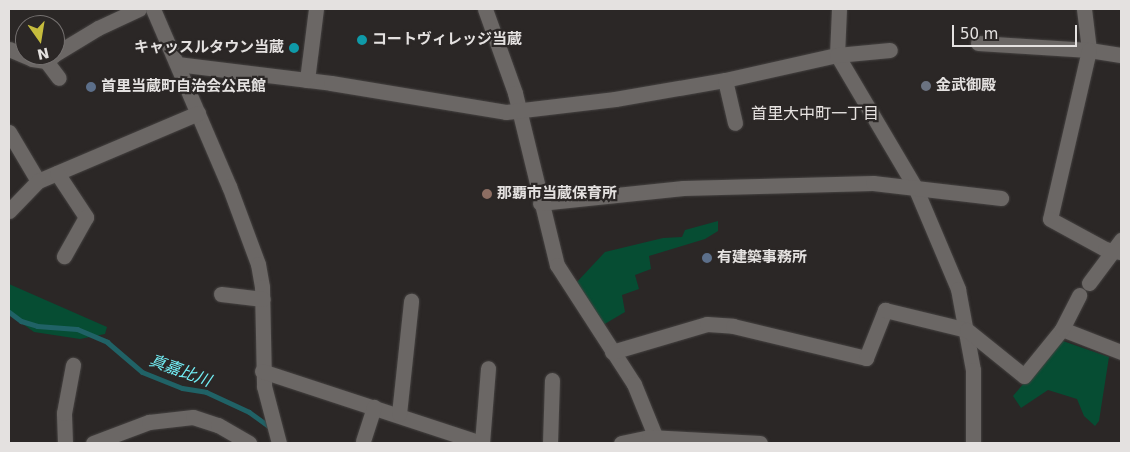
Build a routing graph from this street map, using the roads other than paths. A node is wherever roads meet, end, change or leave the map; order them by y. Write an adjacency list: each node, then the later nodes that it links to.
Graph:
1 (139, 9): 8 (street)
2 (153, 9): 13 (street)
3 (316, 9): 16 (street)
4 (485, 9): 18 (street)
5 (839, 9): 11 (street)
6 (1084, 9): 10 (street)
7 (978, 42): 10 (street)
8 (65, 49)
9 (890, 50): 11 (street)
10 (1089, 50): 12 (street); 28 (street)
11 (837, 55): 17 (street); 24 (street)
12 (1121, 55)
13 (177, 64): 16 (street); 19 (street)
14 (55, 65): 15 (street)
15 (59, 78)
16 (307, 80): 18 (street)
17 (725, 80): 18 (street); 20 (street)
18 (519, 110): 26 (street)
19 (198, 113): 22 (street); 33 (street)
20 (735, 123)
21 (9, 132): 23 (street)
22 (57, 173): 23 (street); 29 (street)
23 (38, 181): 27 (street)
24 (915, 187): 25 (street); 26 (street); 36 (street)
25 (1001, 198)
26 (540, 202): 37 (street)
27 (9, 211)
28 (1119, 247): 30 (street)
29 (64, 256)
30 (1089, 283)
31 (221, 294): 33 (street)
32 (1079, 295): 35 (street)
33 (263, 299): 41 (street)
34 (412, 301): 44 (street)
35 (1062, 329): 36 (street); 38 (street)
36 (967, 330): 37 (street); 55 (street)
37 (612, 352): 45 (street)
38 (1121, 352)
39 (73, 365): 47 (street)
40 (488, 368): 51 (street)
41 (262, 371): 43 (street); 50 (street)
42 (552, 380): 52 (street)
43 (374, 407): 44 (street); 46 (street)
44 (399, 414): 51 (street)
45 (657, 440): 53 (street); 54 (street)
46 (363, 441)
47 (65, 443)
48 (93, 443): 49 (street)
49 (249, 443)
50 (279, 443)
51 (481, 443)
52 (550, 443)
53 (621, 443)
54 (760, 443)
55 (973, 443)

